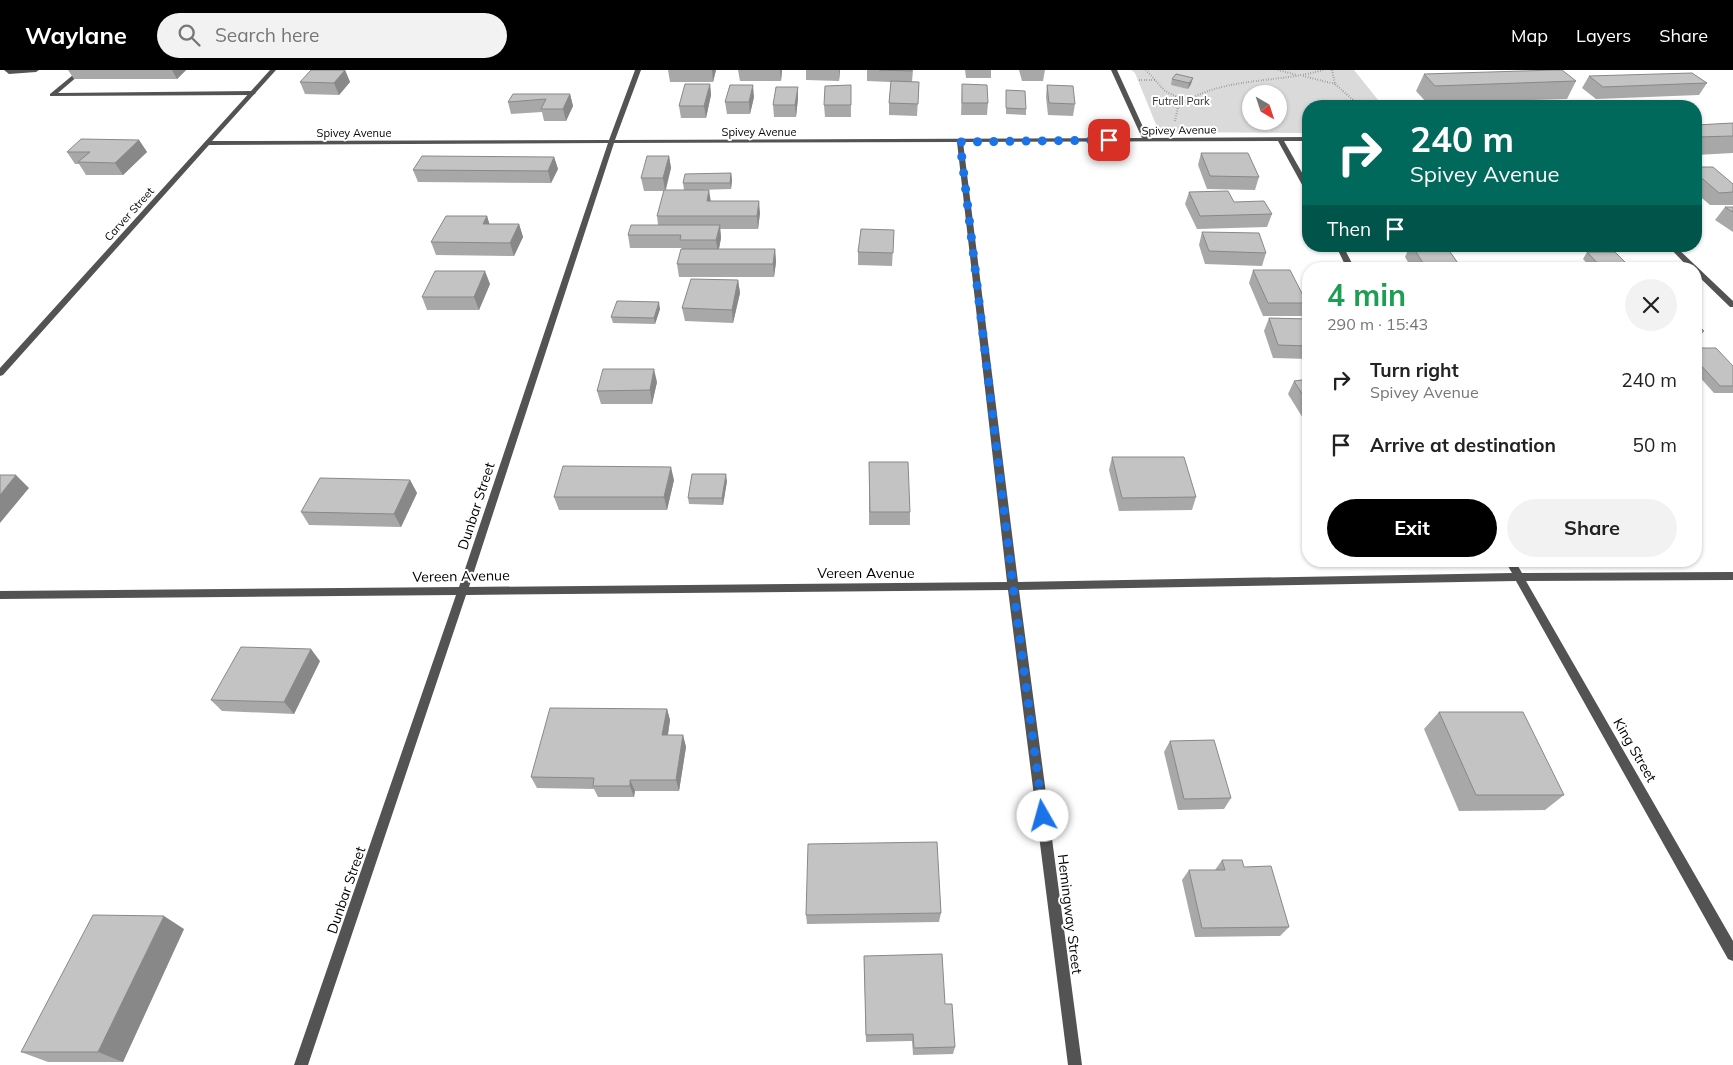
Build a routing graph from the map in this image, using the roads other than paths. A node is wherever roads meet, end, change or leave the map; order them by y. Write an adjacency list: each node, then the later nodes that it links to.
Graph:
1 (7, 70): 2 (street)
2 (36, 70)
3 (82, 70): 7 (street)
4 (273, 70): 7 (street, Carver Street)
5 (638, 70): 11 (street, Dunbar Street)
6 (1114, 70): 10 (street)
7 (253, 93): 13 (street, Carver Street)
8 (1280, 139): 9 (street, Spivey Avenue); 10 (street, Spivey Avenue); 14 (street)
9 (1302, 139)
10 (1146, 140): 12 (street, Spivey Avenue)
11 (610, 142): 12 (street, Spivey Avenue); 13 (street, Spivey Avenue); 24 (street, Dunbar Street)
12 (960, 142): 23 (street, Hemingway Street)
13 (208, 143): 19 (street, Carver Street)
14 (1302, 179)
15 (1677, 252): 16 (street)
16 (1687, 262)
17 (1702, 276): 18 (street)
18 (1733, 305)
19 (0, 373)
20 (1513, 567): 22 (street, King Street)
21 (1733, 576): 22 (street, Vereen Avenue)
22 (1519, 577): 23 (street, Vereen Avenue); 26 (street, King Street)
23 (1013, 586): 24 (street, Vereen Avenue); 28 (street, Hemingway Street)
24 (463, 589): 25 (street, Vereen Avenue); 27 (street, Dunbar Street)
25 (0, 595)
26 (1733, 954)
27 (301, 1065)
28 (1075, 1065)

